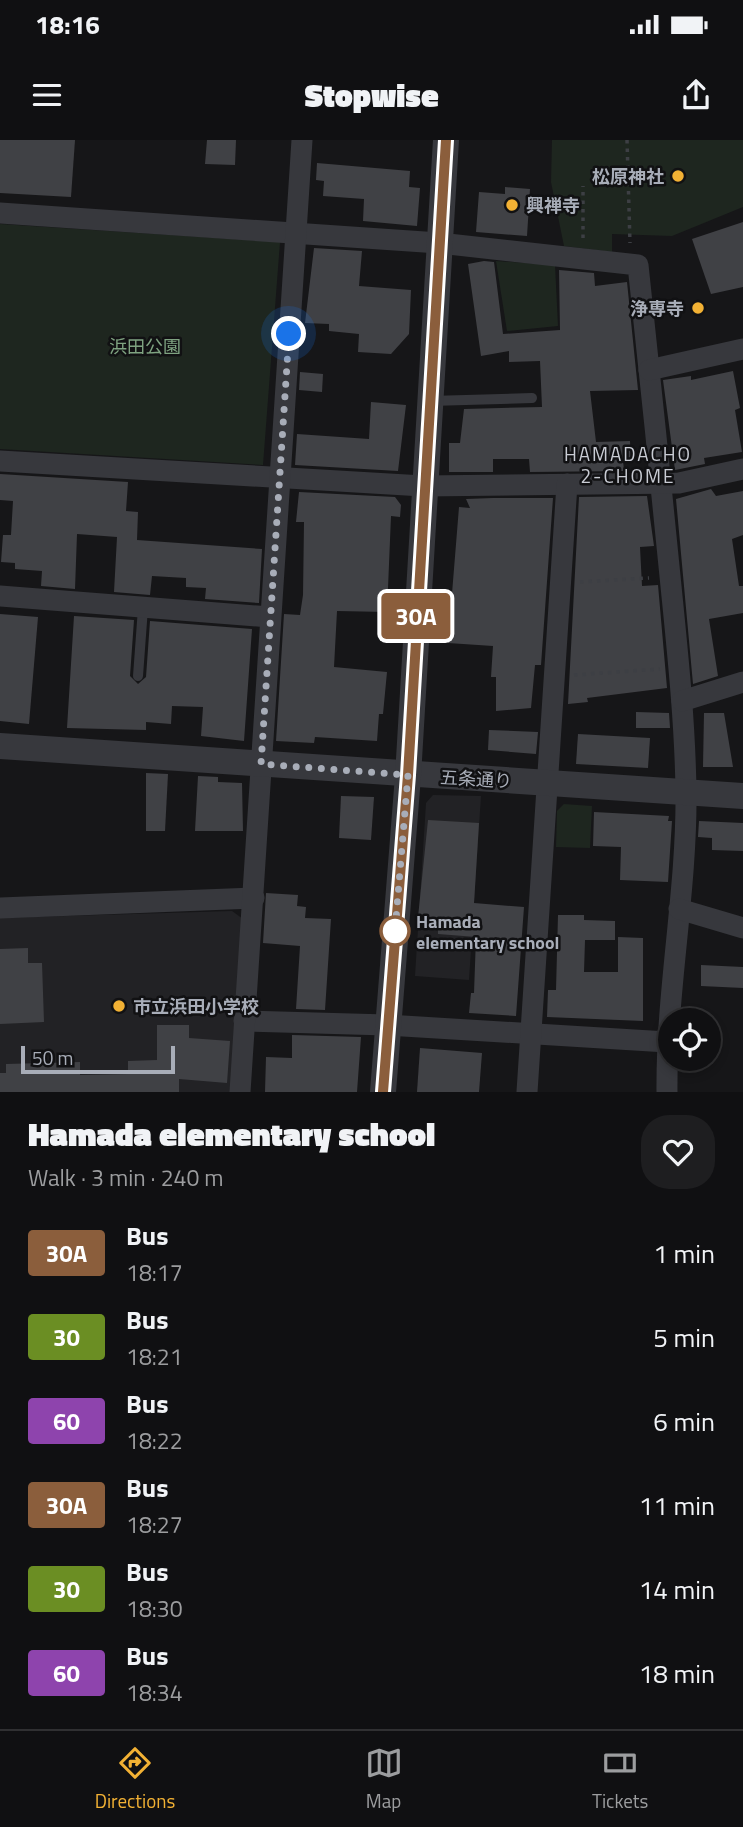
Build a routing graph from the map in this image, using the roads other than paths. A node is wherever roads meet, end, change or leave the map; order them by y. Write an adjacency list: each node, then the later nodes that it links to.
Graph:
1 (302, 140): 4 (street)
2 (446, 140): 5 (street)
3 (0, 213): 4 (street)
4 (296, 233): 5 (street); 12 (street)
5 (439, 243): 7 (street); 9 (street)
6 (743, 349): 7 (street)
7 (649, 370): 13 (street)
8 (532, 398): 9 (lane)
9 (428, 401): 15 (street)
10 (0, 461): 12 (street)
11 (743, 469): 13 (street)
12 (278, 480): 15 (street); 18 (street)
13 (661, 482): 14 (street); 21 (street)
14 (567, 484): 15 (street); 25 (street)
15 (423, 486): 24 (street)
16 (0, 596): 17 (street)
17 (143, 608): 18 (street); 19 (lane)
18 (270, 617): 23 (street)
19 (138, 676)
20 (743, 681): 21 (street)
21 (682, 701): 26 (street)
22 (0, 746): 23 (street, 五条通り)
23 (261, 764): 24 (street, 五条通り); 28 (street)
24 (408, 775): 25 (street, 五条通り); 34 (street)
25 (547, 783): 26 (street, 五条通り); 35 (street)
26 (686, 792): 27 (street, 五条通り); 30 (street)
27 (743, 796)
28 (254, 898): 29 (street); 33 (street)
29 (0, 908)
30 (679, 909): 31 (street); 32 (street)
31 (743, 928)
32 (670, 1008)
33 (244, 1021): 34 (street); 38 (street)
34 (387, 1025): 35 (street); 39 (street)
35 (531, 1034): 36 (street); 40 (street)
36 (658, 1041)
37 (667, 1071): 41 (street)
38 (240, 1092)
39 (383, 1092)
40 (527, 1092)
41 (667, 1092)

